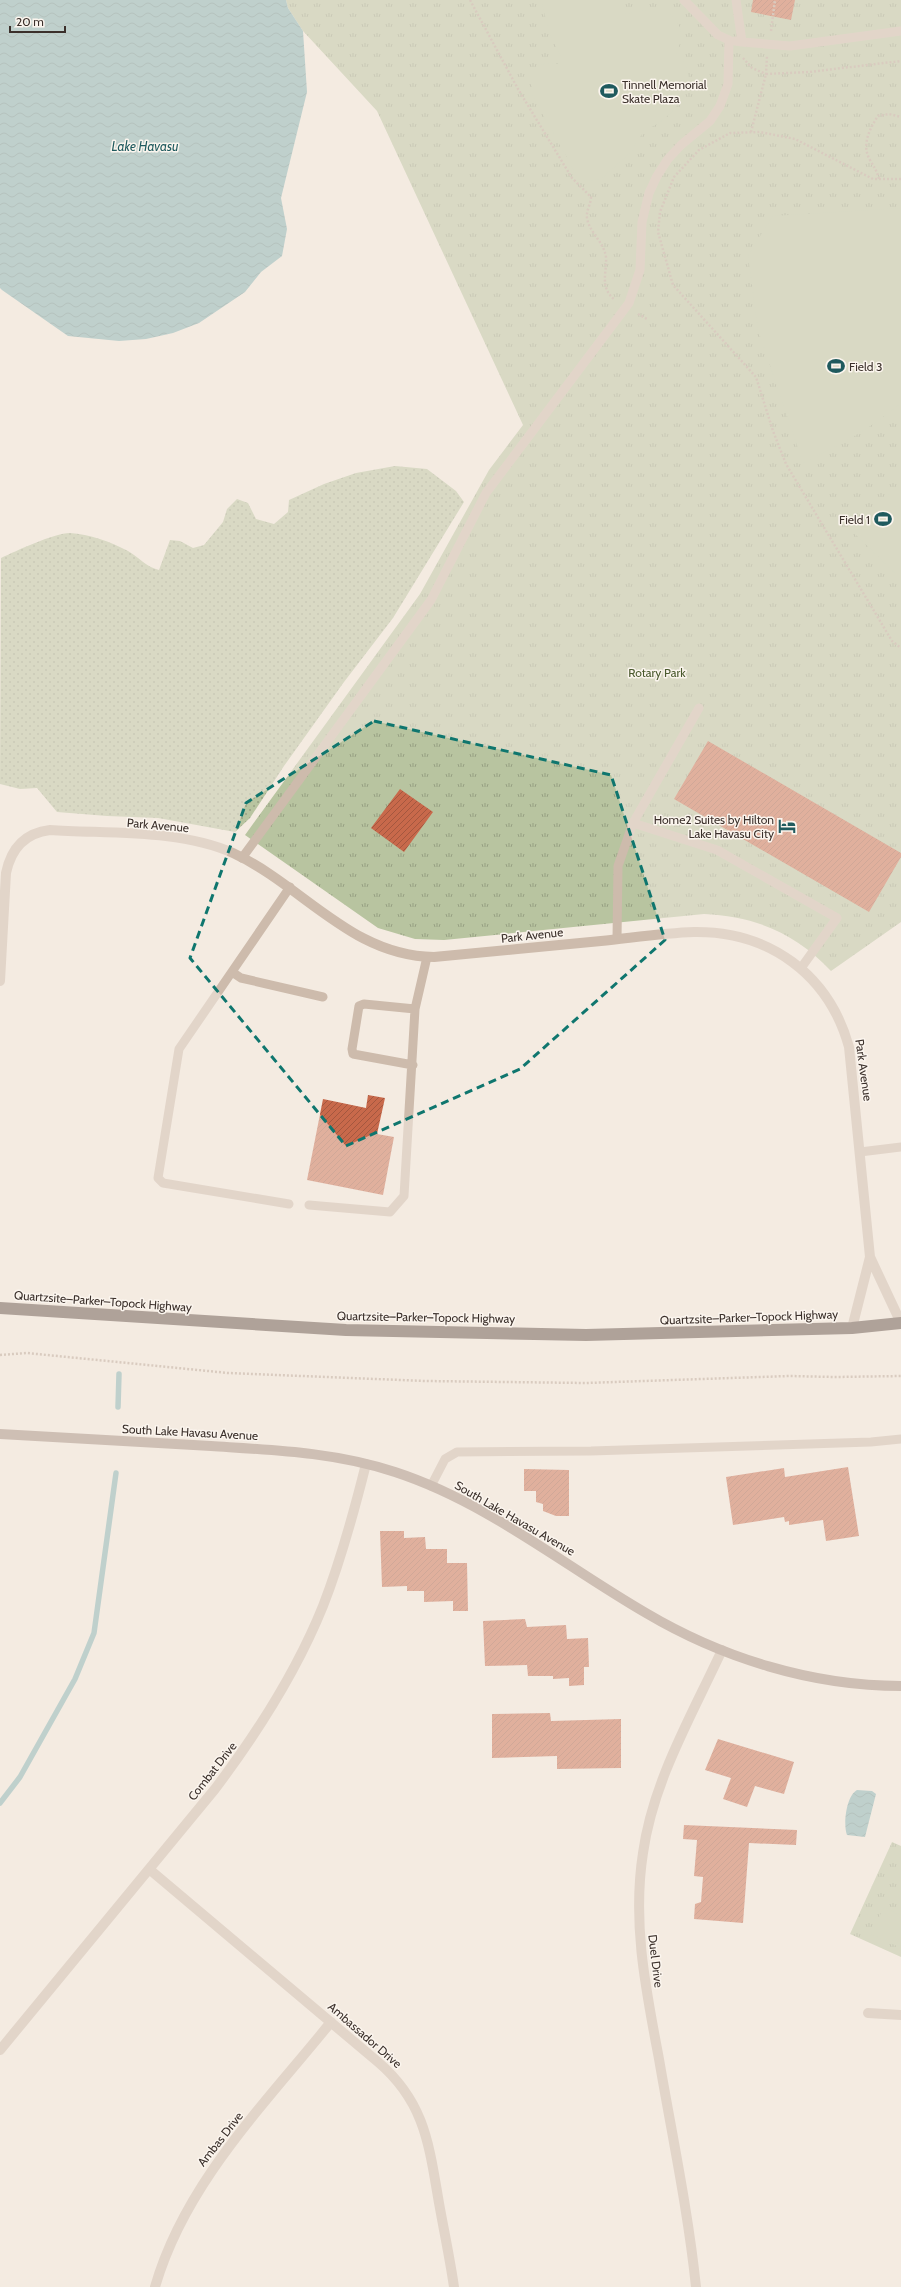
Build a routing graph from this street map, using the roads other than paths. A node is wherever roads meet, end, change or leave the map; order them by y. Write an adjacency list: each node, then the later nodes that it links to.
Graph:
1 (684, 0): 4 (lane)
2 (736, 0): 5 (lane)
3 (901, 31): 5 (lane)
4 (729, 40): 5 (lane); 8 (lane)
5 (742, 42)
6 (699, 708): 7 (lane)
7 (633, 823): 10 (lane); 12 (lane)
8 (242, 858): 9 (street, Park Avenue); 14 (street, Park Avenue)
9 (290, 888): 11 (street, Park Avenue); 13 (lane)
10 (618, 939): 11 (street, Park Avenue); 12 (street, Park Avenue)
11 (427, 957): 16 (lane)
12 (801, 968): 19 (street, Park Avenue)
13 (232, 972): 15 (lane); 20 (lane)
14 (0, 981)
15 (323, 997)
16 (415, 1009): 17 (lane); 17 (lane)
17 (413, 1065): 21 (lane)
18 (901, 1147): 19 (lane)
19 (860, 1152): 22 (street, Park Avenue)
20 (289, 1204)
21 (309, 1205)
22 (870, 1257): 24 (street, Park Avenue); 25 (street, Park Avenue)
23 (0, 1308): 25 (highway, Quartzsite–Parker–Topock Highway)
24 (901, 1323): 25 (highway, Quartzsite–Parker–Topock Highway)
25 (852, 1328)
26 (0, 1434): 28 (main road, South Lake Havasu Avenue)
27 (901, 1439): 29 (lane)
28 (366, 1464): 29 (main road, South Lake Havasu Avenue); 32 (street, Combat Drive)
29 (431, 1486): 30 (main road, South Lake Havasu Avenue)
30 (722, 1650): 31 (main road, South Lake Havasu Avenue); 39 (street, Duel Drive)
31 (901, 1686)
32 (149, 1869): 35 (street, Ambassador Drive); 36 (street, Combat Drive)
33 (868, 2013): 34 (street)
34 (901, 2015)
35 (331, 2022): 37 (street, Ambas Drive); 38 (street, Ambassador Drive)
36 (0, 2050)
37 (156, 2287)
38 (454, 2287)
39 (696, 2287)

